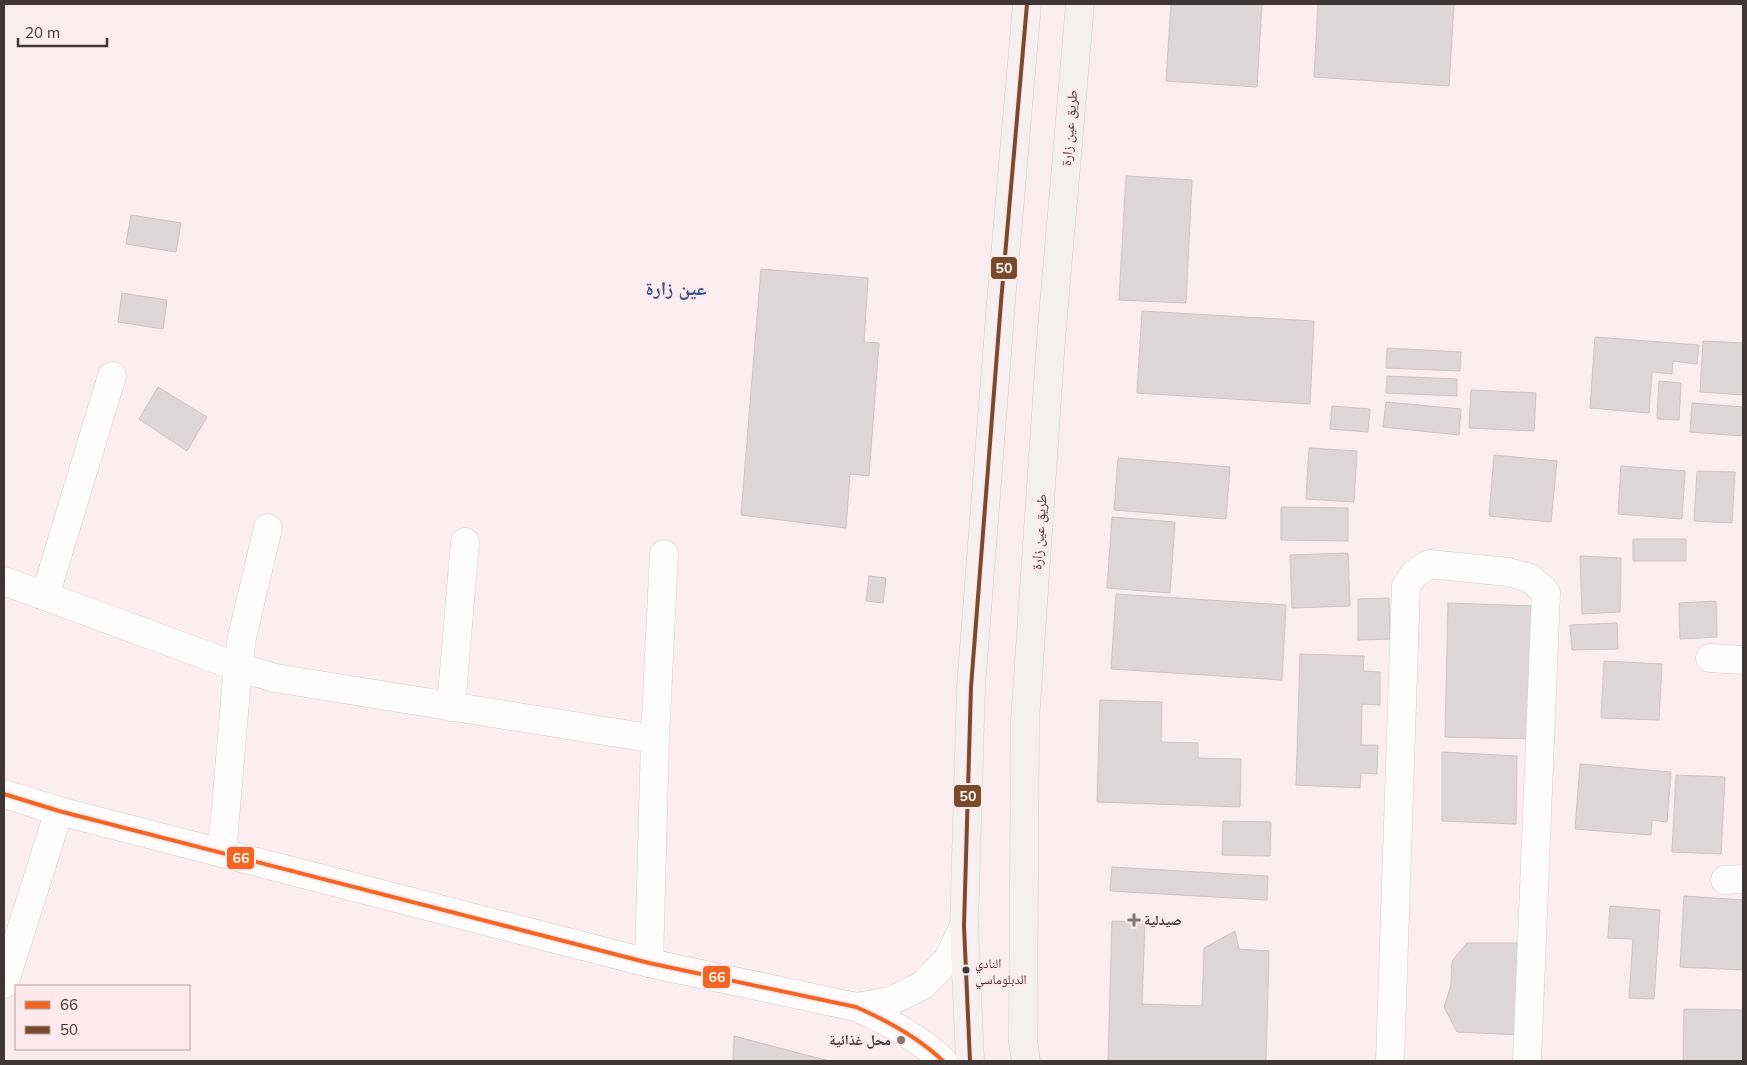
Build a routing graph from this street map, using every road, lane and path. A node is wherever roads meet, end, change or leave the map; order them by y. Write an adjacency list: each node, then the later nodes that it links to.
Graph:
1 (1027, 4): 17 (main road)
2 (1080, 4): 23 (main road, طريق عين زارة)
3 (112, 376): 8 (street)
4 (268, 528): 11 (street)
5 (465, 542): 12 (street)
6 (664, 554): 13 (street)
7 (4, 581): 8 (street)
8 (45, 596): 11 (street)
9 (1710, 658): 10 (street)
10 (1743, 660)
11 (238, 667): 12 (street); 16 (street)
12 (451, 707): 13 (street)
13 (654, 739): 18 (street)
14 (4, 794): 15 (street)
15 (59, 811): 16 (street); 19 (street)
16 (222, 853): 18 (street)
17 (964, 926): 20 (street); 22 (main road)
18 (649, 963): 20 (street)
19 (4, 984)
20 (856, 1007): 21 (street)
21 (943, 1061)
22 (970, 1061)
23 (1026, 1061)
24 (1390, 1061): 25 (street)
25 (1527, 1061)

